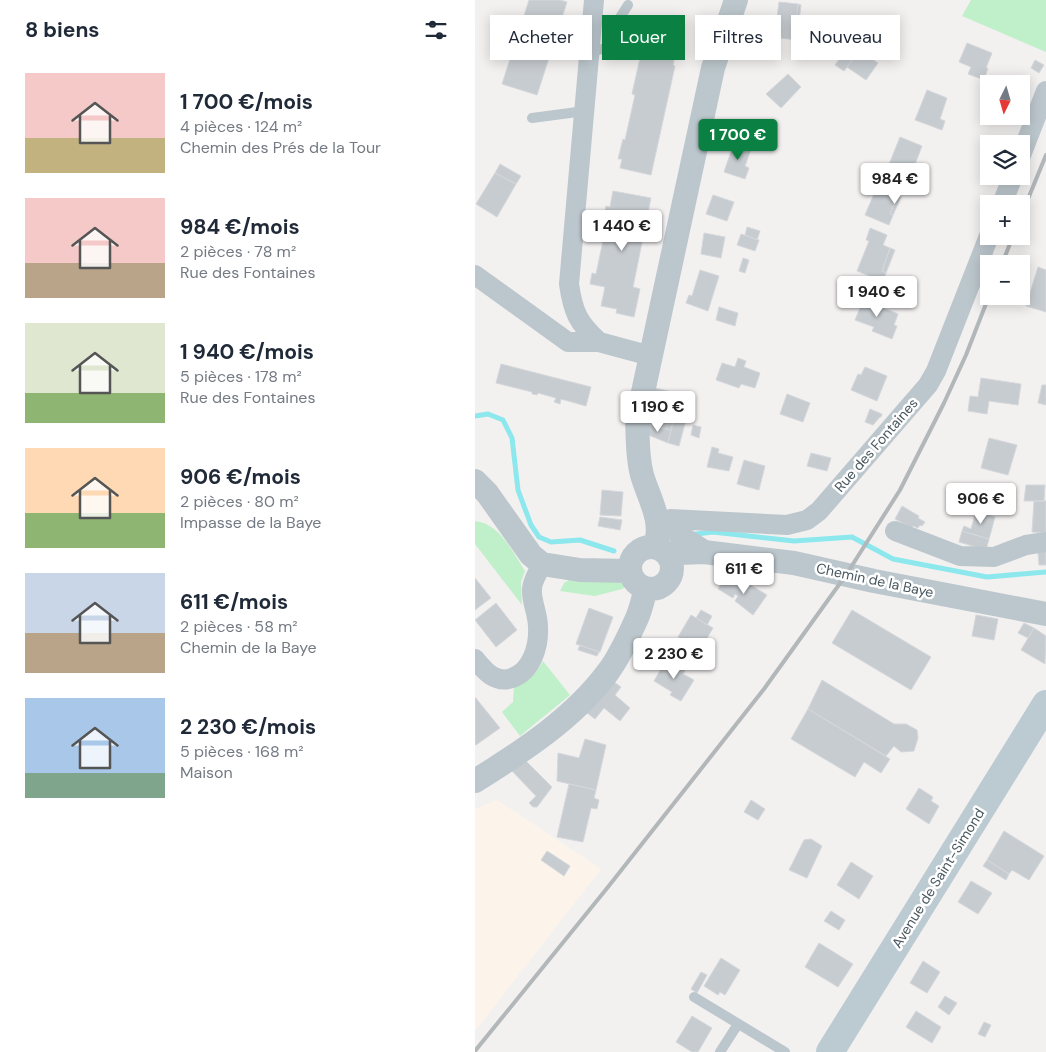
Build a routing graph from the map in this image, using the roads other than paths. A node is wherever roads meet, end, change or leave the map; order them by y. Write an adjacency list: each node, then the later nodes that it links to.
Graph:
1 (594, 0): 4 (street)
2 (736, 0): 14 (street)
3 (628, 6): 5 (lane)
4 (592, 26)
5 (592, 52)
6 (589, 60): 8 (street)
7 (1046, 91): 10 (street)
8 (585, 111): 9 (lane); 13 (street)
9 (532, 118)
10 (1029, 135)
11 (985, 245): 17 (street, Rue des Fontaines)
12 (475, 275): 13 (street)
13 (593, 336): 14 (street)
14 (651, 356): 16 (street)
15 (475, 481): 22 (street)
16 (649, 492): 17 (street, Chemin de la Baye); 21 (street)
17 (672, 523): 20 (street, Chemin de la Baye); 21 (street)
18 (895, 531): 19 (street)
19 (1046, 542)
20 (704, 552): 21 (street); 23 (street, Chemin de la Baye)
21 (654, 560): 22 (street); 26 (street)
22 (553, 566): 24 (street)
23 (1046, 614)
24 (475, 659)
25 (1046, 704): 31 (main road, Avenue de Saint-Simond)
26 (475, 781)
27 (694, 997): 28 (lane)
28 (738, 1024): 29 (lane); 30 (lane)
29 (720, 1052)
30 (785, 1052)
31 (830, 1052)

